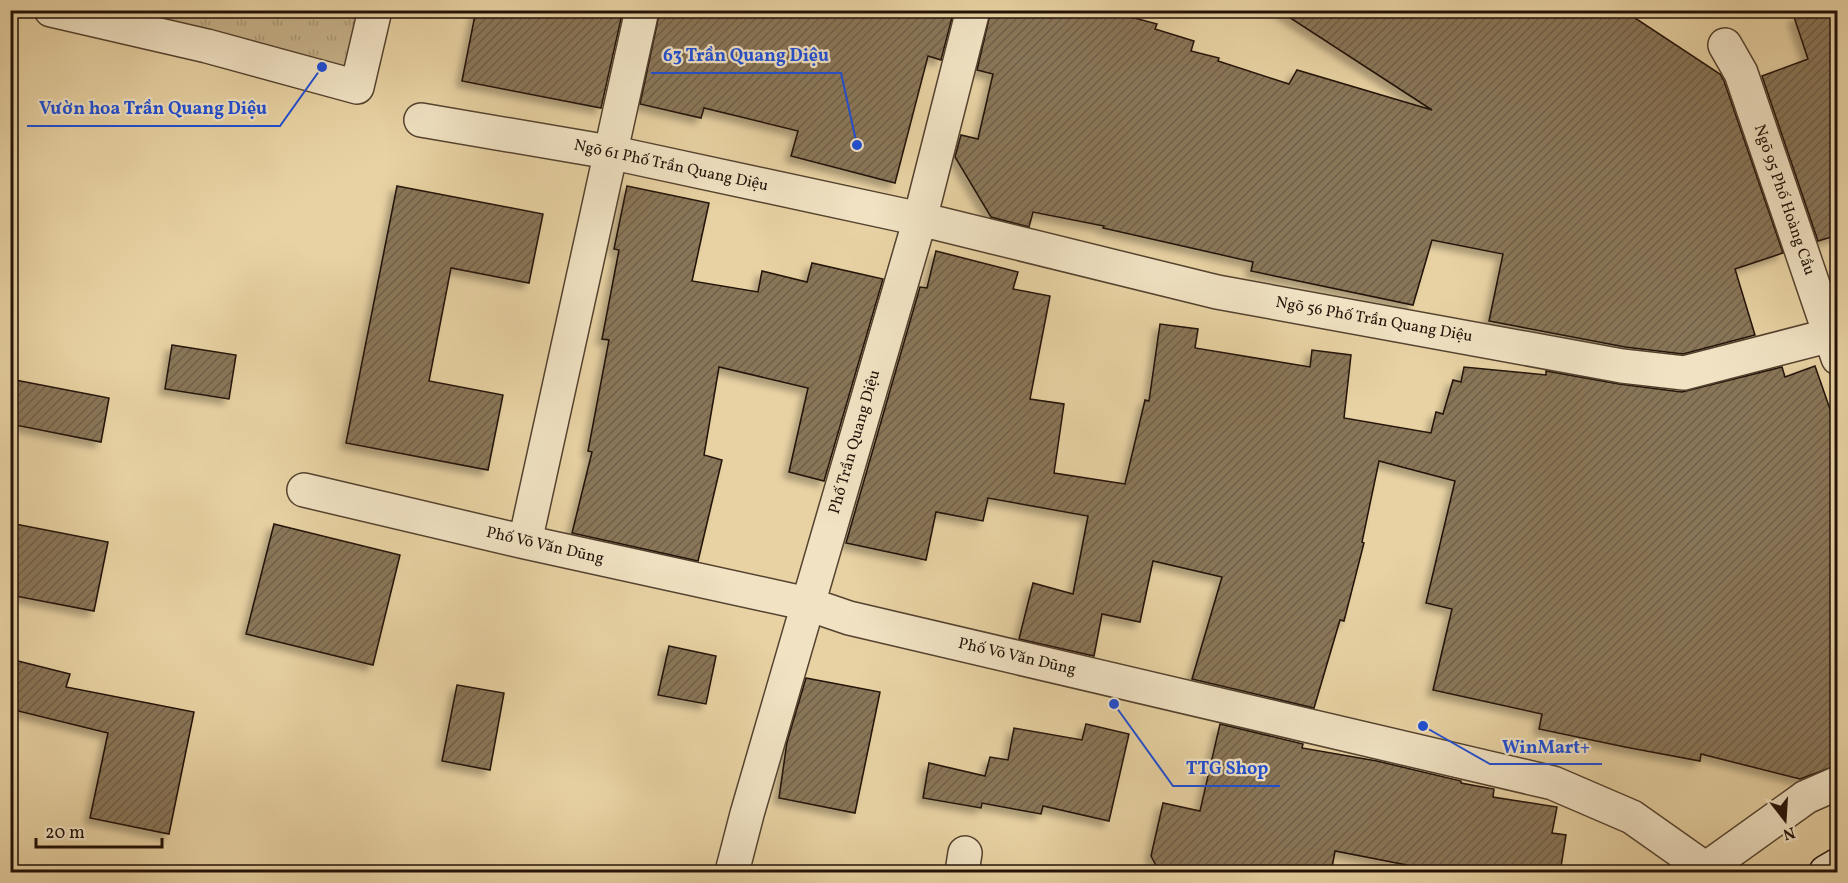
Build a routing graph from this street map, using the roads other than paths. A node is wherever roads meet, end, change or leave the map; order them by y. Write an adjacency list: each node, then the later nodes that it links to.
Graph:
1 (51, 10): 2 (street)
2 (375, 10)
3 (642, 10): 7 (street)
4 (973, 10): 8 (street, Phố Trần Quang Diệu)
5 (1725, 45): 9 (street, Ngõ 95 Phố Hoàng Cầu)
6 (421, 120): 7 (street, Ngõ 61 Phố Trần Quang Diệu)
7 (609, 152): 8 (street, Ngõ 61 Phố Trần Quang Diệu); 11 (street)
8 (920, 219): 9 (street, Ngõ 56 Phố Trần Quang Diệu); 12 (street, Phố Trần Quang Diệu)
9 (1834, 346)
10 (304, 490): 11 (street, Phố Võ Văn Dũng)
11 (525, 542): 12 (street, Phố Võ Văn Dũng)
12 (808, 604): 15 (street, Phố Võ Văn Dũng); 16 (street, Phố Trần Quang Diệu)
13 (1838, 783): 15 (street)
14 (1838, 865): 17 (street)
15 (1708, 870)
16 (732, 873)
17 (1826, 873)

